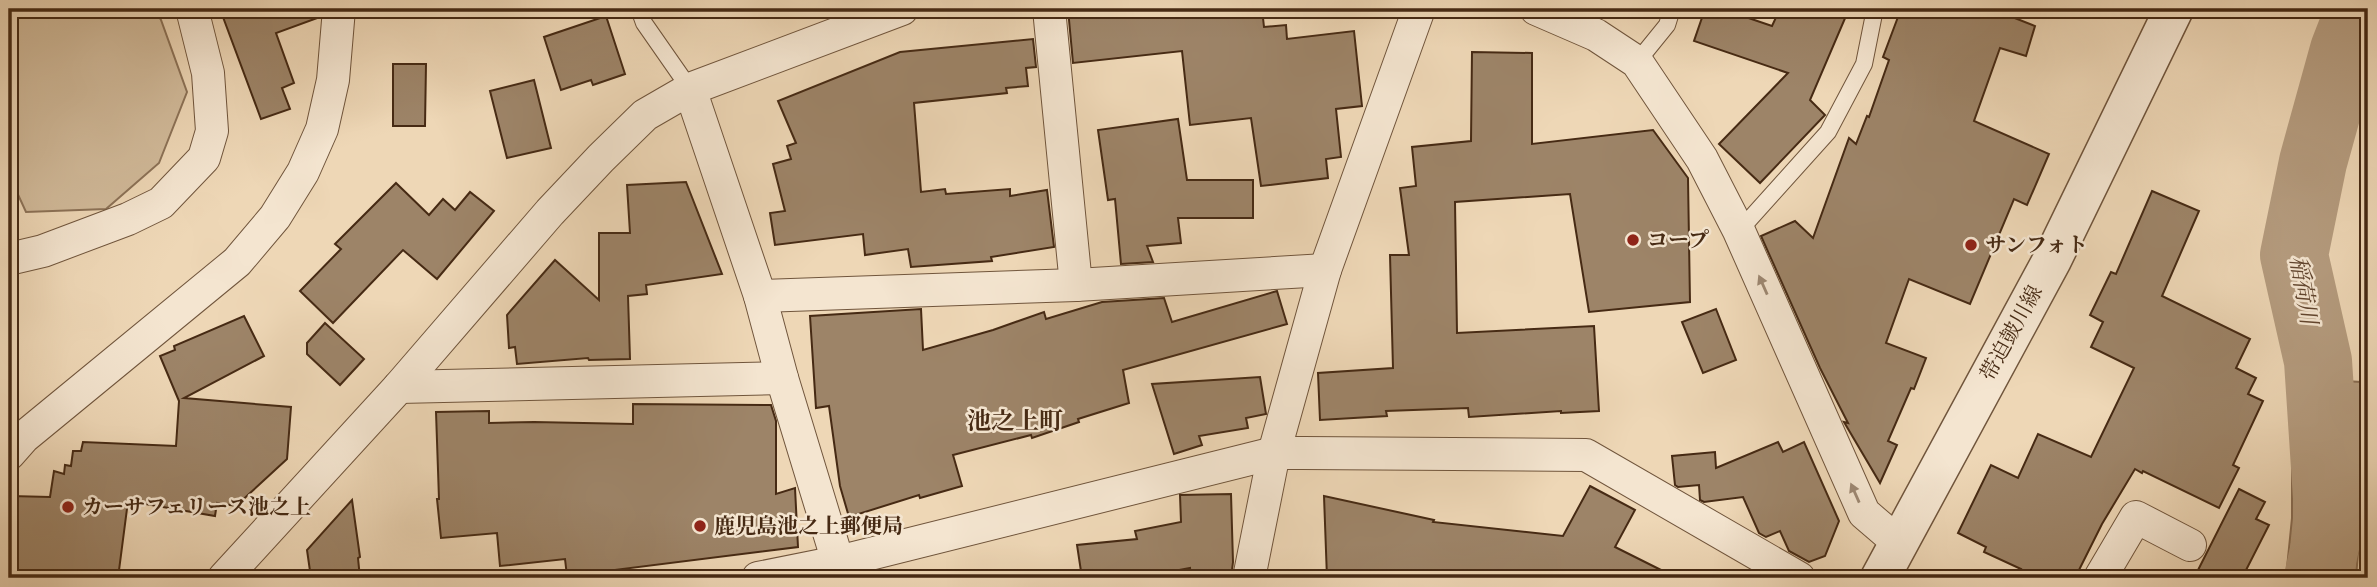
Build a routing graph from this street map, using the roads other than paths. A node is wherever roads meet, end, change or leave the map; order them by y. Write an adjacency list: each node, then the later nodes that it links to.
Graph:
1 (192, 9): 14 (street)
2 (339, 9): 21 (street)
3 (639, 9): 12 (lane)
4 (902, 9): 12 (street)
5 (1049, 9): 16 (street)
6 (1419, 9): 15 (street)
7 (1540, 9): 11 (street)
8 (1672, 9): 11 (lane)
9 (1875, 9): 13 (lane)
10 (2174, 9): 22 (street, 帯迫皷川線)
11 (1637, 62): 13 (street)
12 (690, 89): 17 (street); 19 (street)
13 (1739, 231): 22 (street, one-way to 13)
14 (9, 259)
15 (1325, 270): 16 (street); 20 (street)
16 (1076, 285): 17 (street)
17 (760, 296): 18 (street)
18 (782, 378): 19 (street); 24 (street)
19 (399, 387): 25 (street)
20 (1274, 453): 24 (street); 27 (street); 28 (street)
21 (9, 454)
22 (1899, 543): 29 (street, 帯迫皷川線)
23 (2190, 545): 30 (street)
24 (839, 570): 26 (street)
25 (224, 578)
26 (758, 578)
27 (1249, 578)
28 (1799, 578)
29 (1880, 578)
30 (2100, 578)

